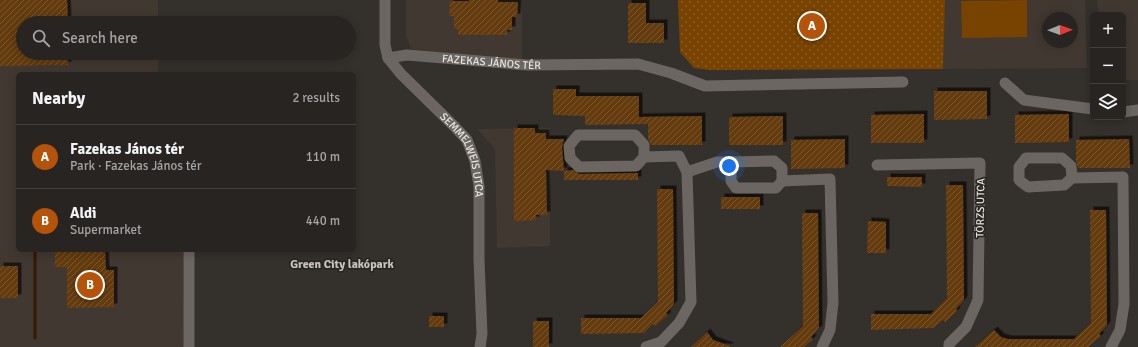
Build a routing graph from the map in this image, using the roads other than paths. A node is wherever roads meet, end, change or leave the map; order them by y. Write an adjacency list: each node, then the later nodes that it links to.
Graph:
1 (385, 0): 2 (street)
2 (388, 58): 3 (street, FAZEKAS JÁNOS TÉR); 15 (street, SEMMELWEIS UTCA)
3 (903, 82)
4 (1005, 84): 5 (street)
5 (1090, 109)
6 (1138, 110): 7 (street)
7 (1126, 112)
8 (644, 157): 8 (street); 11 (street)
9 (731, 162): 11 (street); 13 (street); 13 (street)
10 (877, 165): 22 (street, TÖRZS UTCA)
11 (687, 172): 16 (street)
12 (1072, 178): 12 (street); 23 (street)
13 (782, 180): 21 (street)
14 (189, 252): 17 (street)
15 (482, 334): 18 (street, SEMMELWEIS UTCA); 19 (street, SEMMELWEIS UTCA)
16 (661, 345): 20 (street)
17 (189, 347)
18 (480, 347)
19 (485, 347)
20 (646, 347)
21 (822, 347)
22 (949, 347)
23 (1111, 347)

